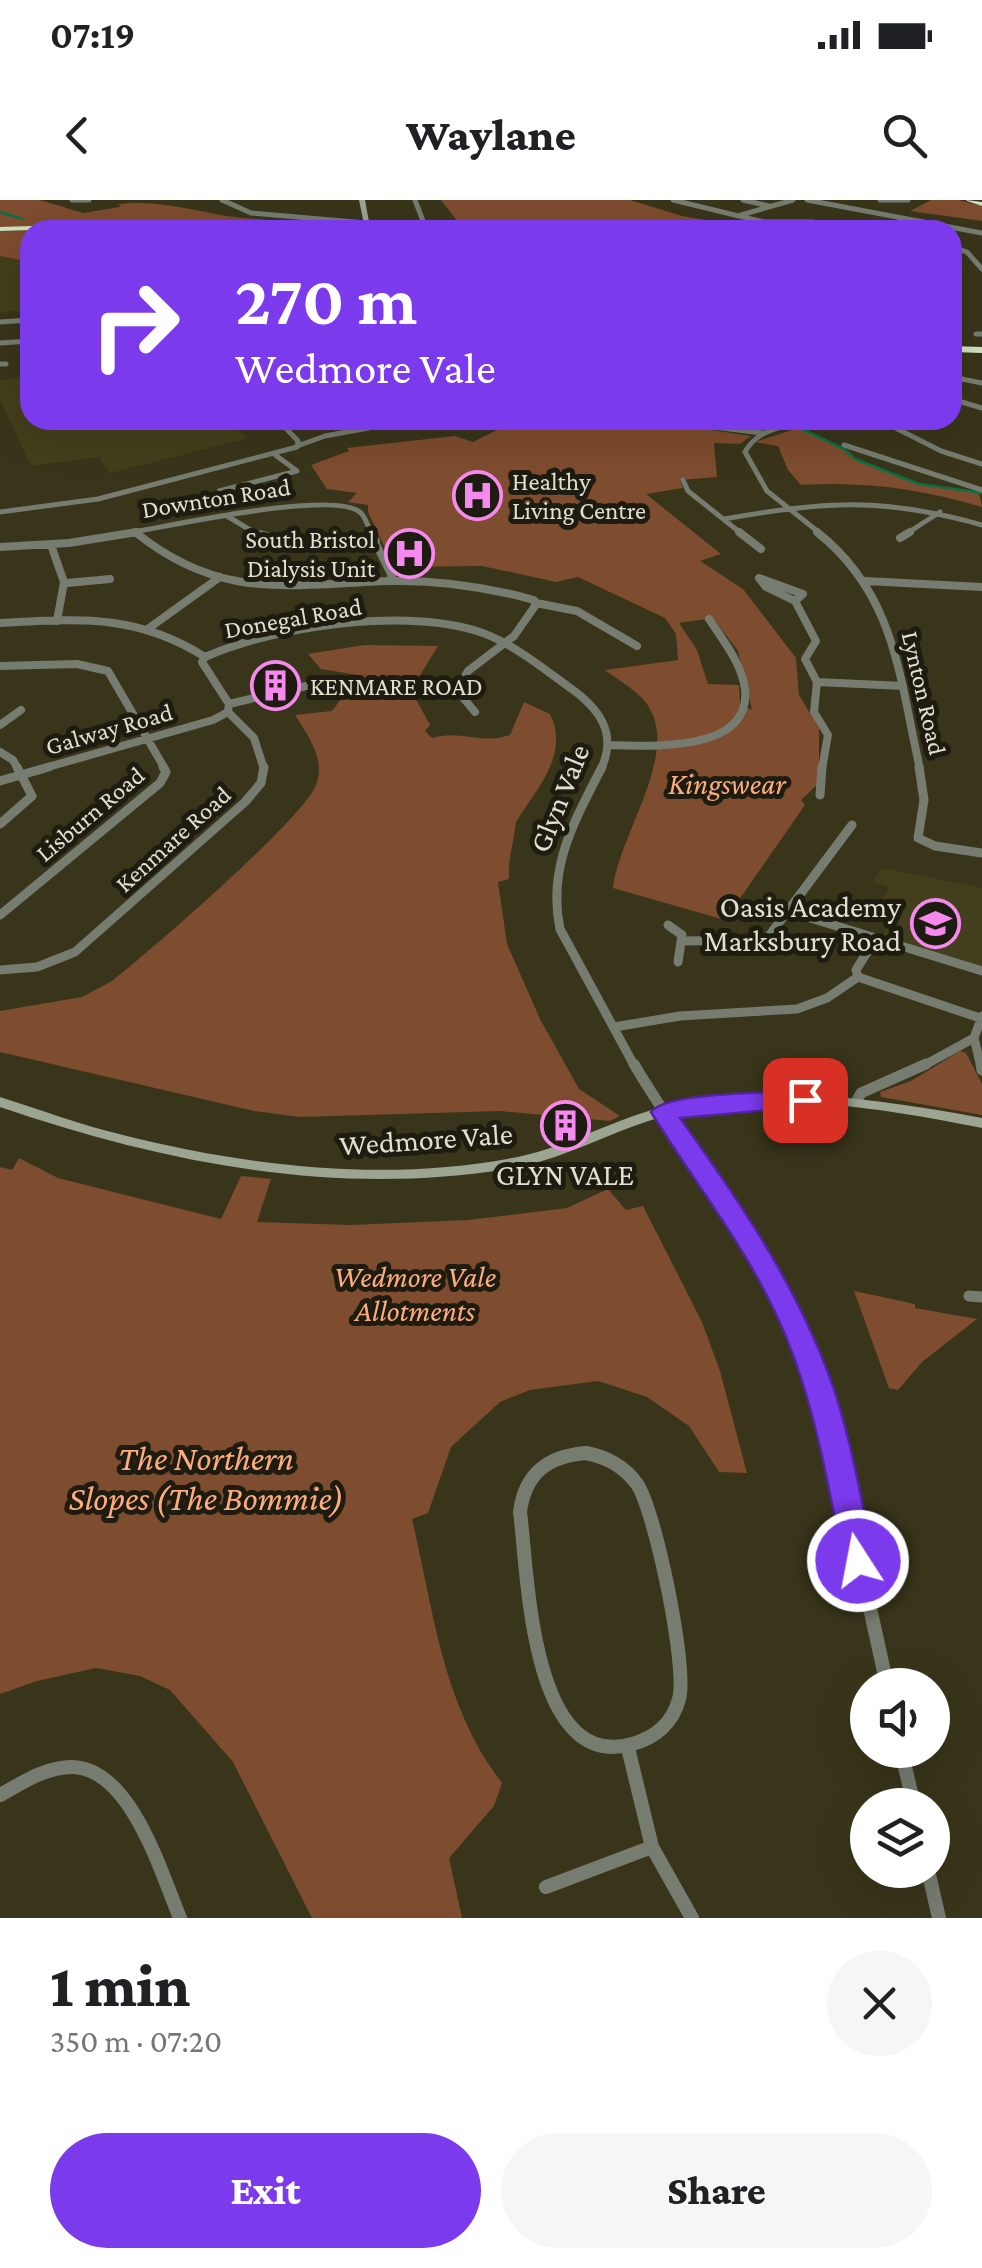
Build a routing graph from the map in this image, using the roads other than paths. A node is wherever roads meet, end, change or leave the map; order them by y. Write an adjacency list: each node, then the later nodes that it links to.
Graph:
1 (72, 200): 2 (street)
2 (89, 200)
3 (222, 200): 14 (street)
4 (674, 200): 13 (street)
5 (743, 200): 12 (street)
6 (793, 200): 12 (street)
7 (806, 200): 16 (street)
8 (880, 200): 9 (street)
9 (908, 200)
10 (969, 200): 11 (highway)
11 (982, 204)
12 (770, 207): 13 (street)
13 (736, 216): 15 (street)
14 (332, 220)
15 (771, 220)
16 (916, 220)
17 (962, 250): 18 (street)
18 (982, 269)
19 (287, 430): 25 (street)
20 (358, 430): 25 (street)
21 (738, 430): 24 (street)
22 (777, 430): 24 (street)
23 (900, 430): 28 (street)
24 (763, 433): 36 (street, Lynton Road)
25 (300, 445): 27 (street)
26 (844, 445): 34 (street)
27 (274, 454): 29 (street); 37 (street)
28 (982, 464)
29 (272, 477): 31 (street); 32 (street)
30 (683, 480): 40 (street)
31 (243, 484): 33 (street); 35 (street)
32 (282, 484)
33 (219, 490)
34 (982, 490)
35 (254, 492)
36 (786, 507): 38 (street); 40 (street); 51 (street, Lynton Road)
37 (0, 512)
38 (940, 512): 41 (street); 43 (street)
39 (226, 516): 42 (street, Downton Road); 44 (street); 44 (street, Downton Road)
40 (724, 519): 47 (street)
41 (982, 525)
42 (134, 532): 45 (street, Downton Road); 48 (street)
43 (900, 538)
44 (376, 541): 50 (street, Downton Road)
45 (51, 546): 46 (street, Downton Road); 52 (street)
46 (0, 547)
47 (761, 549)
48 (220, 577): 50 (street); 59 (street)
49 (110, 579): 52 (street)
50 (389, 581): 55 (street)
51 (865, 582): 53 (street); 67 (street, Lynton Road)
52 (68, 583): 57 (street)
53 (982, 587)
54 (795, 600): 54 (street); 65 (street)
55 (536, 603): 60 (street); 61 (street)
56 (708, 619): 74 (street)
57 (57, 621): 58 (street); 59 (street)
58 (0, 623)
59 (149, 628): 62 (street)
60 (506, 643): 62 (street, Donegal Road); 71 (street); 74 (street, Glyn Vale)
61 (638, 646)
62 (205, 657): 69 (street, Kenmare Road)
63 (0, 666): 73 (street, Lisburn Road)
64 (282, 677): 68 (street)
65 (816, 682): 67 (street); 78 (street)
66 (306, 686): 68 (street, Galway Road)
67 (903, 686): 81 (street, Lynton Road)
68 (291, 690): 69 (street, Galway Road)
69 (229, 708): 73 (street, Galway Road); 88 (street, Kenmare Road)
70 (21, 710): 72 (street)
71 (475, 712)
72 (0, 725)
73 (150, 738): 76 (street, Galway Road); 83 (street, Lisburn Road)
74 (609, 745): 92 (street, Glyn Vale)
75 (0, 752): 76 (street)
76 (20, 775): 77 (street, Galway Road); 79 (street)
77 (0, 781)
78 (820, 795)
79 (0, 824)
80 (852, 826): 82 (street)
81 (982, 853)
82 (788, 910): 85 (street); 86 (street)
83 (0, 915)
84 (668, 925): 86 (street)
85 (876, 938): 89 (street); 90 (street)
86 (683, 941): 87 (street)
87 (678, 962)
88 (0, 970)
89 (982, 971)
90 (861, 978): 91 (street); 92 (street)
91 (981, 1017): 93 (street)
92 (614, 1027): 97 (street, Glyn Vale)
93 (974, 1038): 94 (street); 96 (street, Wedmore Vale)
94 (982, 1070)
95 (0, 1102): 97 (street, Wedmore Vale)
96 (856, 1102): 97 (street, Wedmore Vale); 98 (street, Wedmore Vale)
97 (663, 1112): 99 (street, Glyn Vale)
98 (982, 1123)
99 (883, 1668)
100 (628, 1748): 100 (street); 102 (street)
101 (0, 1795): 105 (street)
102 (652, 1846): 103 (street); 106 (street)
103 (546, 1887)
104 (932, 1888): 107 (street)
105 (180, 1918)
106 (692, 1918)
107 (939, 1918)

